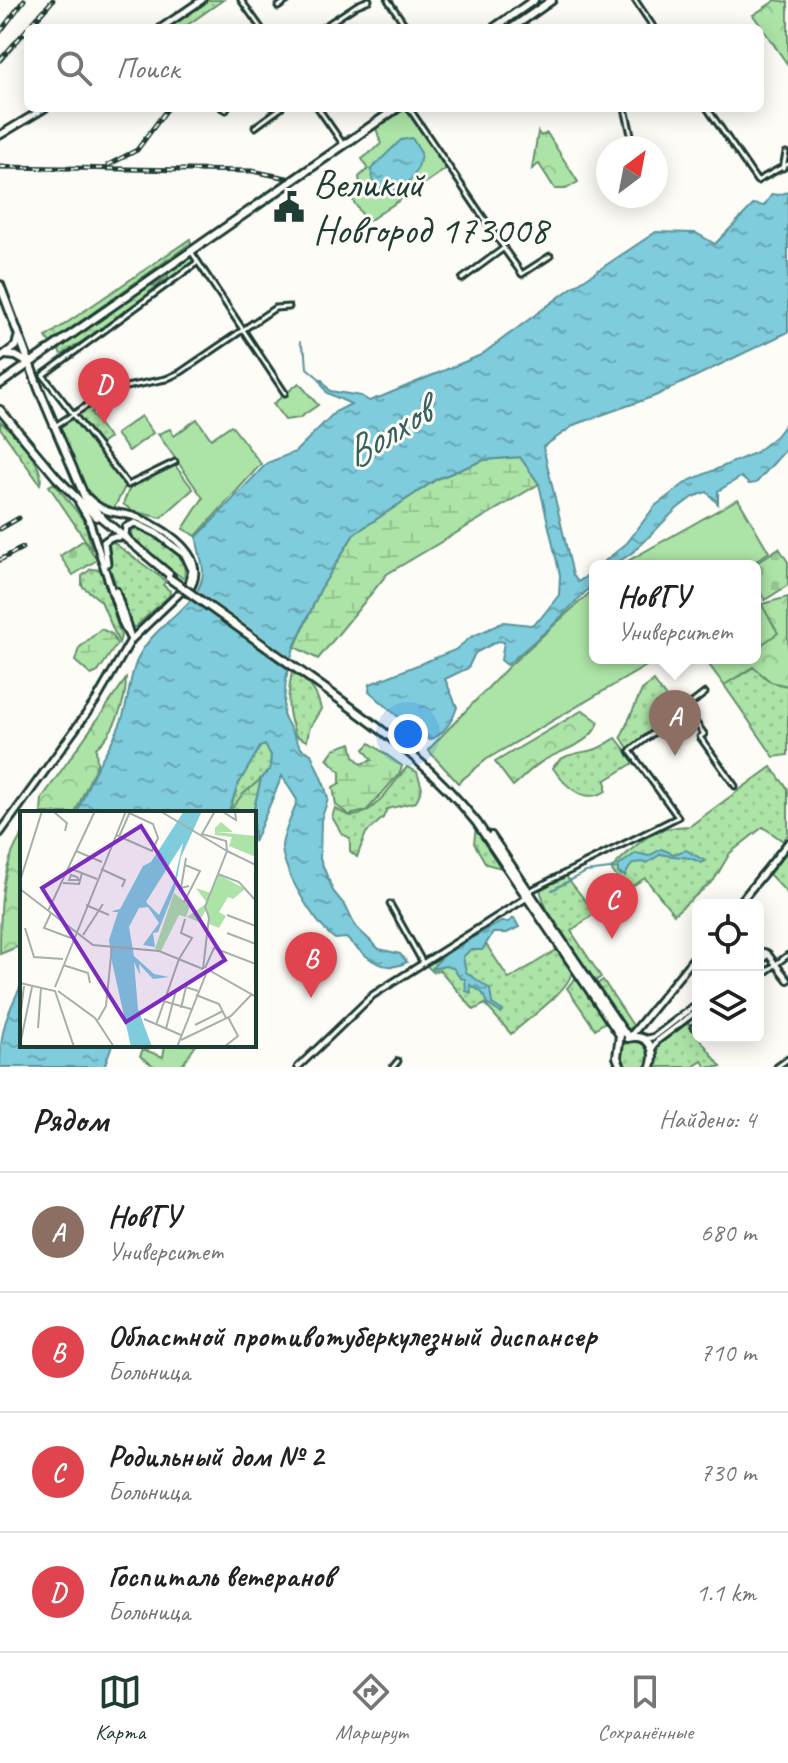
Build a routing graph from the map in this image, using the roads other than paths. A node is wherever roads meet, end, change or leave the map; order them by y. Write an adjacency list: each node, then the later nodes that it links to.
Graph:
1 (202, 0): 10 (main road)
2 (241, 0): 11 (street)
3 (288, 0): 9 (street)
4 (369, 0): 12 (street)
5 (388, 0): 13 (street)
6 (534, 0): 14 (main road)
7 (552, 0): 15 (main road)
8 (635, 0): 16 (street)
9 (278, 7)
10 (167, 24)
11 (258, 24)
12 (328, 24)
13 (404, 24)
14 (500, 24)
15 (518, 24)
16 (651, 24)
17 (38, 112): 27 (main road)
18 (276, 112): 26 (street)
19 (321, 112): 29 (street)
20 (386, 112): 25 (main road)
21 (391, 112): 25 (main road)
22 (412, 112): 33 (street)
23 (626, 112): 28 (street)
24 (710, 112): 32 (street)
25 (374, 123): 29 (main road)
26 (255, 127)
27 (0, 135)
28 (631, 136)
29 (344, 145): 34 (main road)
30 (786, 153): 32 (street)
31 (788, 164): 32 (street)
32 (783, 168)
33 (504, 248): 35 (street); 37 (street)
34 (191, 252): 36 (street); 43 (main road)
35 (550, 256)
36 (198, 262): 40 (street); 47 (street)
37 (462, 279)
38 (0, 285): 41 (main road)
39 (289, 307): 40 (street)
40 (243, 331): 45 (street); 47 (street)
41 (18, 334): 42 (main road); 43 (main road)
42 (1, 357): 43 (main road)
43 (30, 364): 44 (main road); 48 (main road)
44 (0, 384)
45 (285, 393)
46 (1, 412): 51 (main road)
47 (72, 414): 48 (street); 49 (street)
48 (55, 426): 50 (main road)
49 (175, 462)
50 (72, 468): 51 (main road); 52 (main road)
51 (57, 478): 53 (main road)
52 (83, 493): 55 (main road); 57 (main road)
53 (77, 499): 54 (main road); 57 (main road)
54 (123, 537): 55 (main road); 56 (main road); 57 (main road); 57 (main road)
55 (133, 546): 56 (main road)
56 (170, 577): 63 (main road, bridge)
57 (131, 640): 61 (main road)
58 (705, 693): 59 (street)
59 (685, 708): 60 (street); 63 (street)
60 (735, 786)
61 (0, 833)
62 (788, 843): 64 (main road)
63 (529, 894): 71 (street); 78 (main road); 81 (main road)
64 (743, 899)
65 (390, 904): 71 (street)
66 (767, 955): 68 (street); 69 (street); 72 (street)
67 (788, 955): 72 (street)
68 (764, 956)
69 (764, 958)
70 (692, 960): 77 (main road)
71 (423, 963): 85 (street)
72 (776, 964): 73 (street); 74 (street)
73 (764, 973)
74 (788, 980)
75 (692, 1008): 79 (street)
76 (692, 1015): 80 (street)
77 (637, 1029): 78 (main road); 79 (main road)
78 (630, 1037): 79 (main road); 81 (main road)
79 (645, 1039): 80 (main road)
80 (653, 1048): 84 (main road)
81 (617, 1053): 87 (main road)
82 (788, 1059): 88 (street)
83 (398, 1061): 86 (street)
84 (651, 1066)
85 (298, 1067)
86 (394, 1067)
87 (618, 1067)
88 (777, 1067)

